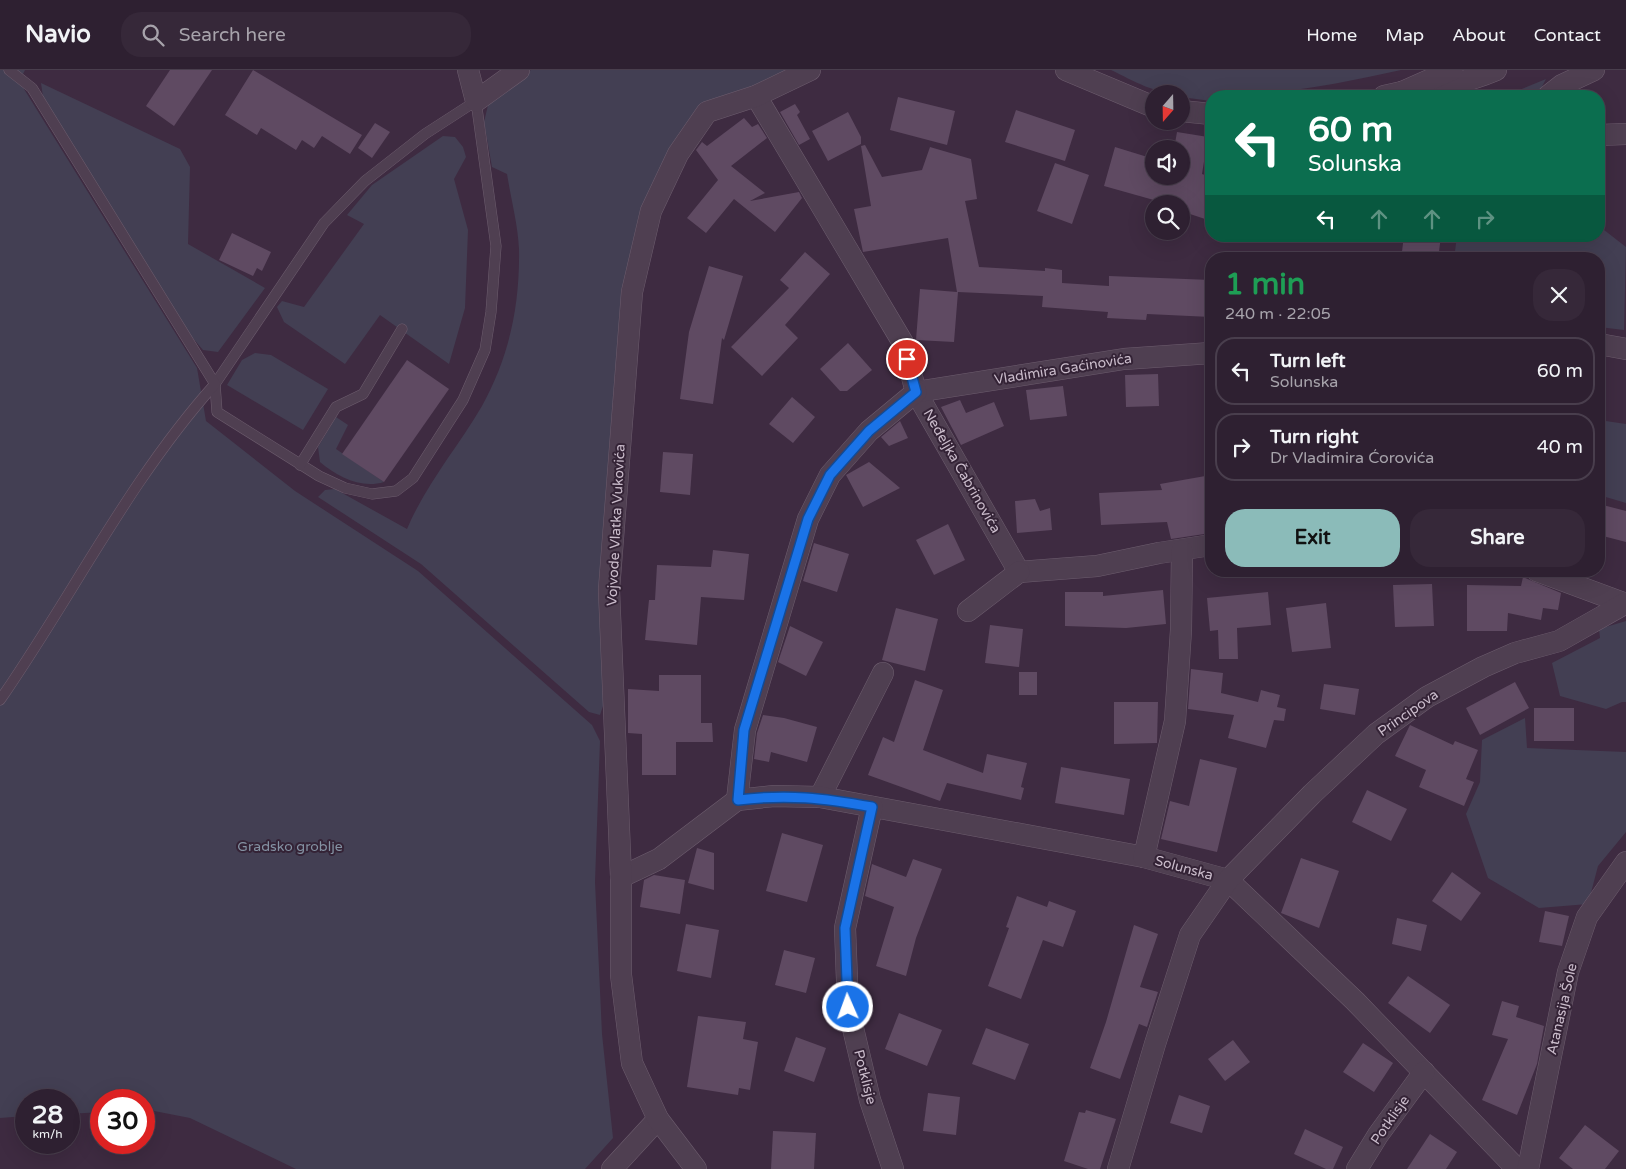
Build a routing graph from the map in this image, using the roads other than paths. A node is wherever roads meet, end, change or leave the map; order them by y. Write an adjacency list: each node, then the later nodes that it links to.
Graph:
1 (9, 70): 23 (lane)
2 (468, 70): 13 (street)
3 (519, 70): 13 (street)
4 (1066, 70): 14 (street)
5 (1452, 70): 9 (street)
6 (1496, 70): 10 (street)
7 (1594, 70): 11 (street)
8 (804, 71): 12 (street, Vojvode Vlatka Vukovića)
9 (1403, 90)
10 (1431, 90)
11 (1556, 90)
12 (756, 96): 24 (street, Neđeljka Čabrinovića); 39 (street, Vojvode Vlatka Vukovića)
13 (476, 101): 23 (lane); 25 (lane)
14 (1145, 103)
15 (1190, 112): 16 (street)
16 (1205, 113)
17 (1626, 134): 18 (street)
18 (1605, 135)
19 (402, 330): 25 (lane)
20 (1605, 345): 21 (street)
21 (1626, 349)
22 (1205, 353): 24 (street, Vladimira Gaćinovića)
23 (215, 384): 25 (lane); 33 (lane)
24 (916, 392): 28 (street, Neđeljka Čabrinovića); 35 (street)
25 (300, 465)
26 (1205, 546): 27 (street)
27 (1182, 551): 28 (street); 37 (street)
28 (1020, 572): 31 (street)
29 (1552, 577): 30 (street)
30 (1626, 604): 40 (street, Principova)
31 (968, 611)
32 (883, 674): 34 (street)
33 (0, 700)
34 (820, 797): 35 (street, Solunska); 36 (street, Solunska)
35 (738, 800): 39 (street)
36 (872, 807): 37 (street, Solunska); 45 (street, Potklisje)
37 (1144, 857): 40 (street, Solunska)
38 (1626, 862): 49 (street, Atanasija Šole)
39 (622, 877): 42 (street, Vojvode Vlatka Vukovića)
40 (1228, 880): 41 (street, Solunska); 46 (street)
41 (1424, 1072): 47 (street, Potklisje); 48 (street, Solunska)
42 (658, 1119): 43 (street); 44 (street, Vojvode Vlatka Vukovića)
43 (612, 1169)
44 (696, 1169)
45 (893, 1169)
46 (1118, 1169)
47 (1357, 1169)
48 (1517, 1169)
49 (1528, 1169)

